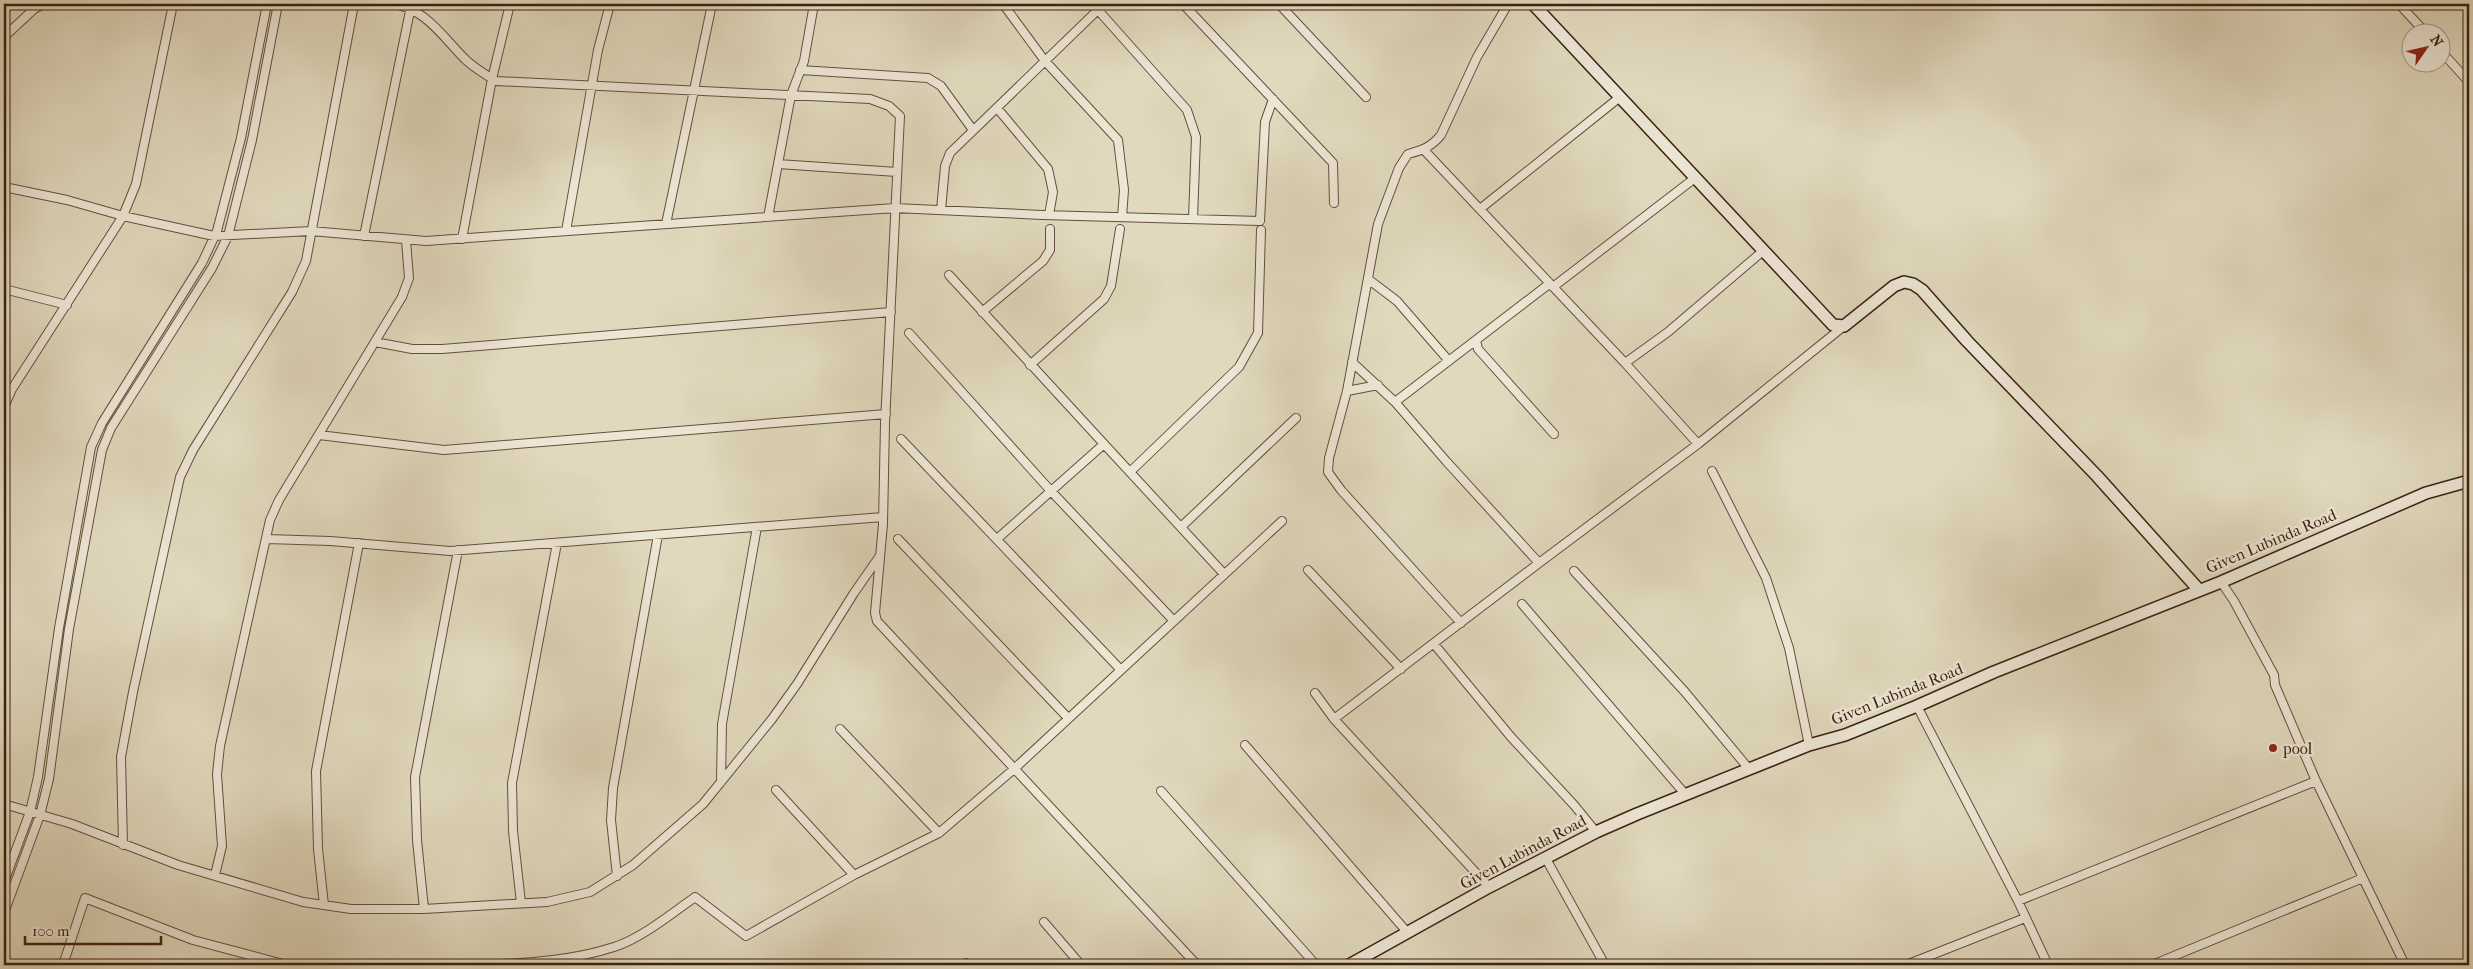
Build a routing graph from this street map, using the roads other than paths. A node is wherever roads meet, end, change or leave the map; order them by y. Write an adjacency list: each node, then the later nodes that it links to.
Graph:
1 (44, 4): 21 (street)
2 (173, 4): 47 (street)
3 (267, 4): 57 (street)
4 (278, 4): 58 (street)
5 (354, 4): 55 (street)
6 (390, 4): 18 (street)
7 (510, 4): 25 (street)
8 (610, 4): 27 (street)
9 (712, 4): 28 (street)
10 (814, 4): 24 (street)
11 (1003, 4): 22 (street)
12 (1104, 4): 19 (street)
13 (1183, 4): 32 (street)
14 (1279, 4): 30 (street)
15 (1508, 4): 35 (street)
16 (1533, 4): 31 (street)
17 (2399, 4): 20 (street)
18 (411, 6): 25 (street); 59 (street)
19 (1098, 10): 22 (street); 50 (street)
20 (2416, 22)
21 (4, 37)
22 (1045, 61): 33 (street); 49 (street)
23 (2450, 61): 26 (street)
24 (800, 70): 29 (street); 34 (street)
25 (492, 79): 27 (street); 60 (street)
26 (2469, 82)
27 (592, 86): 28 (street); 56 (street)
28 (695, 90): 29 (street); 51 (street)
29 (791, 95): 38 (street); 39 (street)
30 (1366, 97)
31 (1620, 97): 40 (street); 44 (street)
32 (1273, 100): 42 (street); 50 (street)
33 (997, 108): 34 (street); 46 (street)
34 (974, 130): 45 (street)
35 (1433, 145): 36 (street); 37 (street)
36 (1424, 150): 37 (street); 64 (street)
37 (1432, 159): 44 (street)
38 (778, 164): 39 (street); 48 (street)
39 (897, 172): 43 (street)
40 (1695, 178): 62 (street); 65 (street)
41 (4, 187): 47 (street)
42 (1334, 203)
43 (895, 208): 45 (street); 48 (street); 68 (street)
44 (1480, 209): 65 (street)
45 (942, 210): 46 (street)
46 (1049, 215): 49 (street)
47 (123, 216): 57 (street); 67 (street)
48 (768, 217): 51 (street)
49 (1122, 217): 50 (street)
50 (1193, 219)
51 (666, 224): 56 (street)
52 (1050, 229): 69 (street)
53 (1120, 229): 77 (street)
54 (1260, 230): 91 (street)
55 (311, 231): 58 (street); 59 (street); 137 (street)
56 (566, 231): 60 (street)
57 (214, 236): 58 (street); 133 (street)
58 (228, 236): 134 (street)
59 (364, 236): 61 (street)
60 (462, 239): 61 (street)
61 (406, 240): 73 (street)
62 (1763, 251): 70 (street); 76 (street)
63 (949, 275): 69 (street)
64 (1368, 279): 74 (street); 75 (street)
65 (1551, 286): 72 (street); 76 (street)
66 (4, 289): 67 (street)
67 (66, 305): 79 (street)
68 (890, 312): 73 (street); 83 (street)
69 (982, 312): 77 (street)
70 (1837, 328): 89 (street); 111 (street)
71 (909, 333): 93 (street)
72 (1476, 340): 74 (street); 85 (street)
73 (375, 342): 86 (street)
74 (1449, 360): 81 (street)
75 (1352, 362): 78 (street); 80 (street)
76 (1625, 363): 89 (street)
77 (1030, 365): 88 (street)
78 (1378, 385): 80 (street); 81 (street)
79 (8, 388): 82 (street)
80 (1347, 391): 114 (street)
81 (1395, 402): 106 (street)
82 (4, 407)
83 (886, 414): 86 (street); 94 (street)
84 (1296, 418): 97 (street)
85 (1554, 434)
86 (319, 435): 99 (street)
87 (901, 439): 101 (street)
88 (1104, 444): 91 (street); 93 (street)
89 (1698, 444): 106 (street)
90 (1712, 471): 124 (street)
91 (1130, 472): 97 (street)
92 (2469, 481): 110 (street, Given Lubinda Road)
93 (1050, 490): 101 (street); 113 (street)
94 (883, 517): 96 (street); 105 (street)
95 (1282, 520): 109 (street)
96 (757, 527): 98 (street); 128 (street)
97 (1181, 527): 109 (street)
98 (658, 535): 103 (street); 141 (street)
99 (267, 539): 102 (street); 139 (street)
100 (898, 539): 120 (street)
101 (997, 539): 117 (street)
102 (359, 543): 104 (street); 147 (street)
103 (557, 543): 104 (street); 146 (street)
104 (458, 550): 148 (street)
105 (880, 555): 125 (street); 128 (street)
106 (1539, 563): 114 (street)
107 (1308, 570): 116 (street)
108 (1574, 570): 126 (street)
109 (1224, 574): 113 (street)
110 (2221, 582): 111 (street, Given Lubinda Road); 127 (street)
111 (2199, 590): 119 (street, Given Lubinda Road)
112 (1522, 604): 131 (street)
113 (1174, 621): 117 (street)
114 (1461, 623): 115 (street)
115 (1434, 644): 116 (street); 135 (street)
116 (1401, 669): 121 (street)
117 (1121, 670): 120 (street)
118 (1315, 693): 121 (street)
119 (1917, 706): 124 (street, Given Lubinda Road); 145 (street)
120 (1068, 718): 125 (street)
121 (1334, 719): 144 (street)
122 (840, 729): 136 (street)
123 (1245, 745): 152 (street)
124 (1809, 745): 126 (street, Given Lubinda Road)
125 (1014, 768): 136 (street); 160 (street)
126 (1749, 769): 131 (street, Given Lubinda Road)
127 (2316, 781): 142 (street); 145 (street)
128 (721, 782): 141 (street)
129 (776, 790): 140 (street)
130 (1161, 791): 161 (street)
131 (1685, 794): 135 (street, Given Lubinda Road)
132 (4, 804): 133 (street)
133 (30, 812): 134 (street); 143 (street)
134 (40, 815): 137 (street); 149 (street)
135 (1596, 832): 138 (street, Given Lubinda Road)
136 (939, 833): 140 (street)
137 (123, 845): 139 (street)
138 (1545, 857): 144 (street, Given Lubinda Road); 162 (street)
139 (215, 875): 147 (street)
140 (854, 875): 153 (street)
141 (617, 876): 146 (street)
142 (2363, 878): 165 (street); 166 (street)
143 (4, 882)
144 (1489, 886): 152 (street, Given Lubinda Road)
145 (2018, 901): 150 (street)
146 (521, 903): 148 (street)
147 (324, 905): 148 (street)
148 (424, 909)
149 (4, 913)
150 (2025, 918): 163 (street); 164 (street)
151 (1044, 922): 159 (street)
152 (1407, 932): 154 (street, Given Lubinda Road)
153 (559, 963): 158 (street)
154 (1356, 964)
155 (63, 965): 156 (street)
156 (287, 965)
157 (482, 965): 158 (street)
158 (508, 965)
159 (1081, 965)
160 (1197, 965)
161 (1316, 965)
162 (1605, 965)
163 (1906, 965)
164 (2048, 965)
165 (2152, 965)
166 (2405, 965)

